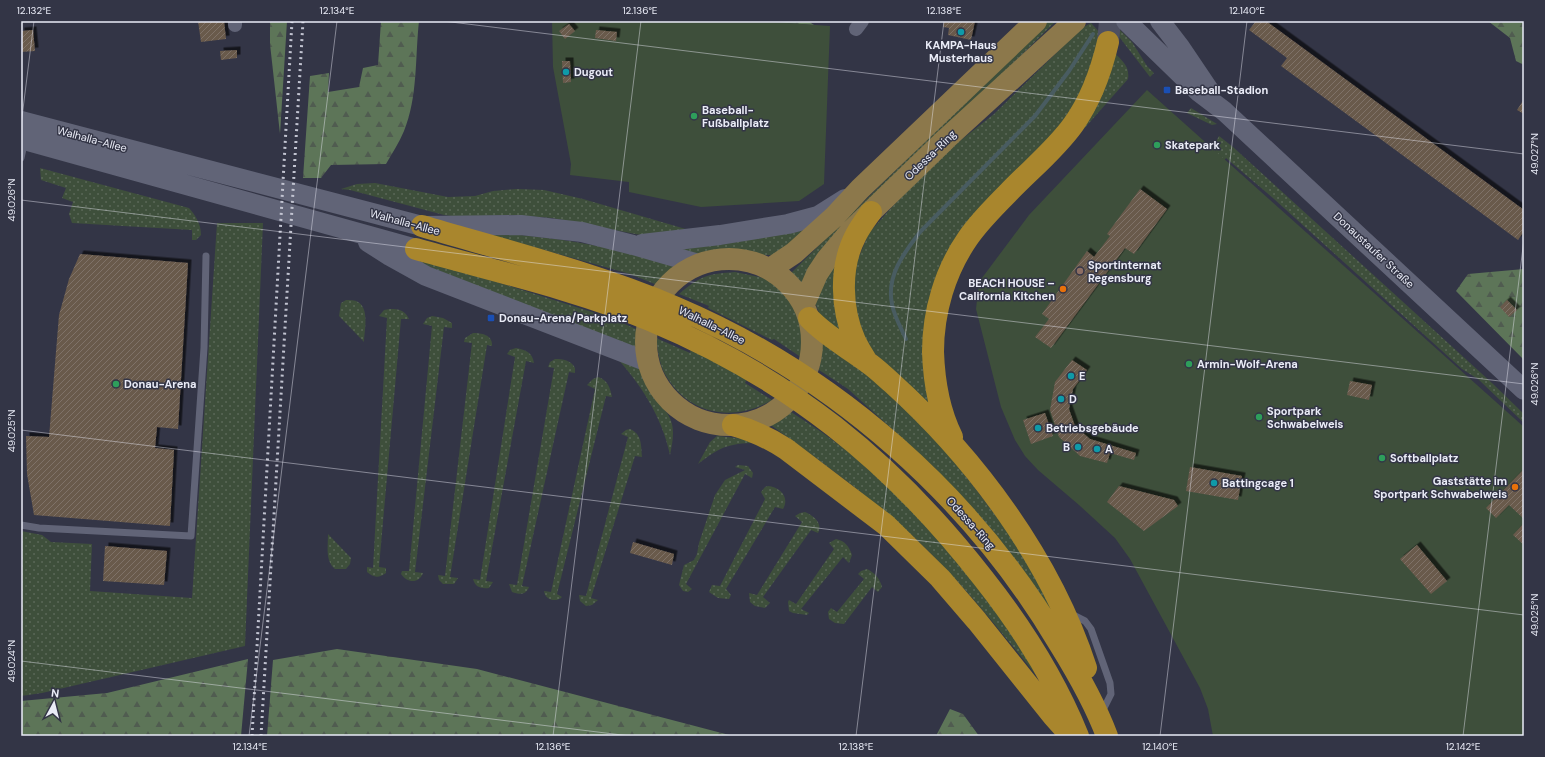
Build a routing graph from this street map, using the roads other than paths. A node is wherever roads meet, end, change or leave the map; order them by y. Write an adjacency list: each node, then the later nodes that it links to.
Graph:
1 (1036, 21): 8 (main road)
2 (1075, 21): 9 (main road, Odessa-Ring)
3 (1126, 21): 6 (main road, Donaustaufer Straße)
4 (1160, 21): 6 (main road, Donaustaufer Straße)
5 (1108, 42): 23 (highway)
6 (1224, 111): 21 (main road, Donaustaufer Straße)
7 (25, 135): 10 (main road, Walhalla-Allee); 11 (main road, Walhalla-Allee)
8 (860, 189): 12 (main road); 16 (main road)
9 (871, 212): 17 (main road, Odessa-Ring); 20 (highway)
10 (422, 226): 12 (main road); 18 (highway, Walhalla-Allee)
11 (343, 228): 13 (main road, Walhalla-Allee); 19 (main road)
12 (633, 245): 15 (main road)
13 (416, 249): 27 (highway, Walhalla-Allee)
14 (206, 256): 24 (lane)
15 (699, 264): 16 (main road); 19 (main road)
16 (770, 269): 17 (main road)
17 (806, 311): 20 (highway); 22 (main road)
18 (777, 359): 25 (highway, Odessa-Ring)
19 (648, 362): 22 (main road)
20 (868, 362): 23 (highway)
21 (1524, 390)
22 (733, 425): 26 (highway)
23 (957, 449): 25 (highway)
24 (21, 525)
25 (1104, 727)
26 (1071, 736)
27 (1078, 736)

